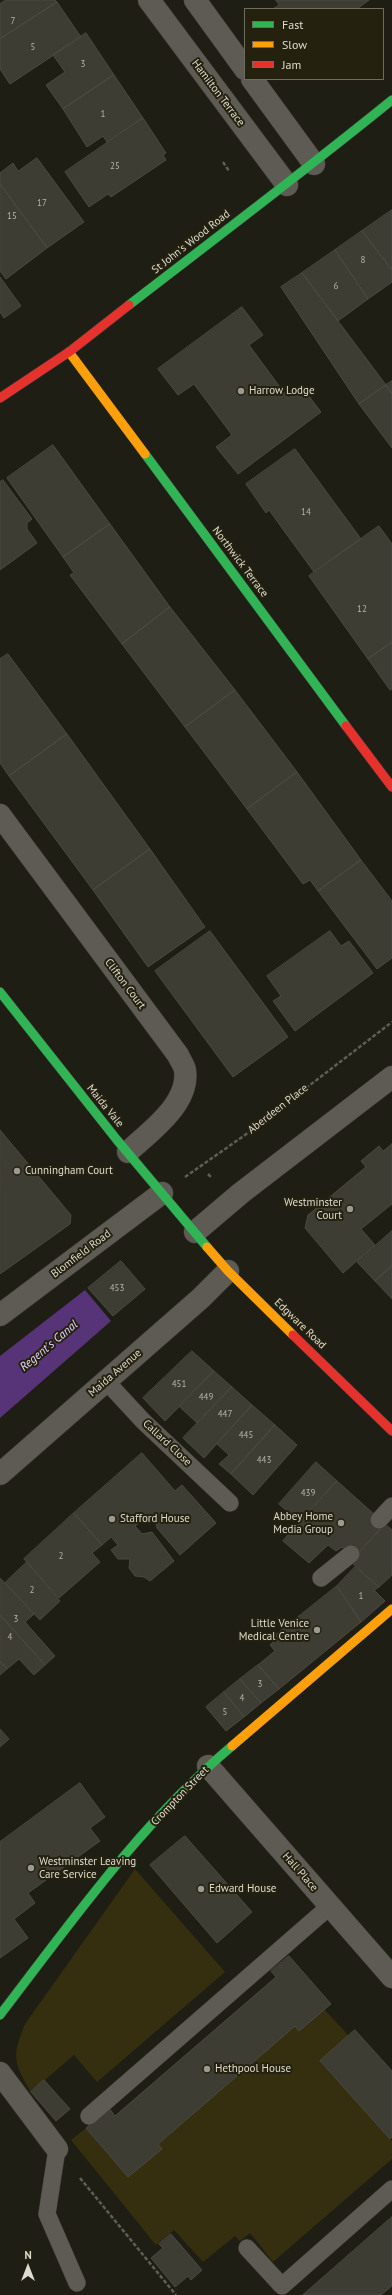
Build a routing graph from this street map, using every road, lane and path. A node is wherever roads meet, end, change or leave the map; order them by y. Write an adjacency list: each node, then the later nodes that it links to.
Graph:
1 (149, 0): 9 (street, Hamilton Terrace)
2 (195, 0): 3 (street)
3 (244, 68)
4 (253, 80): 7 (street)
5 (392, 100): 7 (main road, St John's Wood Road)
6 (223, 162): 8 (path)
7 (314, 164): 9 (main road, St John's Wood Road)
8 (229, 171)
9 (287, 185): 10 (main road, St John's Wood Road)
10 (69, 352): 11 (main road, St John's Wood Road); 12 (main road, Northwick Terrace)
11 (0, 398)
12 (390, 780)
13 (0, 815): 17 (street, Clifton Court)
14 (0, 992): 17 (main road, Maida Vale)
15 (392, 1022): 18 (path, Aberdeen Place)
16 (392, 1077): 19 (street)
17 (128, 1152): 18 (main road, Maida Vale)
18 (162, 1193): 19 (main road, Maida Vale); 21 (street, Blomfield Road)
19 (195, 1232): 20 (main road, Edgware Road)
20 (228, 1271): 22 (street, Maida Avenue); 23 (main road, Edgware Road)
21 (0, 1315)
22 (106, 1381): 24 (street, Maida Avenue); 25 (lane, Callard Close)
23 (392, 1431)
24 (0, 1474)
25 (230, 1503)
26 (392, 1506): 27 (lane)
27 (379, 1520)
28 (351, 1554): 29 (lane)
29 (321, 1578)
30 (392, 1609): 31 (main road, Crompton Street)
31 (208, 1766): 32 (street, Hall Place); 34 (main road, Crompton Street)
32 (330, 1906): 33 (street, Hall Place); 36 (lane)
33 (392, 1977)
34 (0, 2015)
35 (0, 2073): 37 (street)
36 (89, 2116)
37 (57, 2149): 40 (lane); 41 (path)
38 (392, 2189): 39 (lane)
39 (248, 2248)
40 (77, 2283)
41 (176, 2295)

